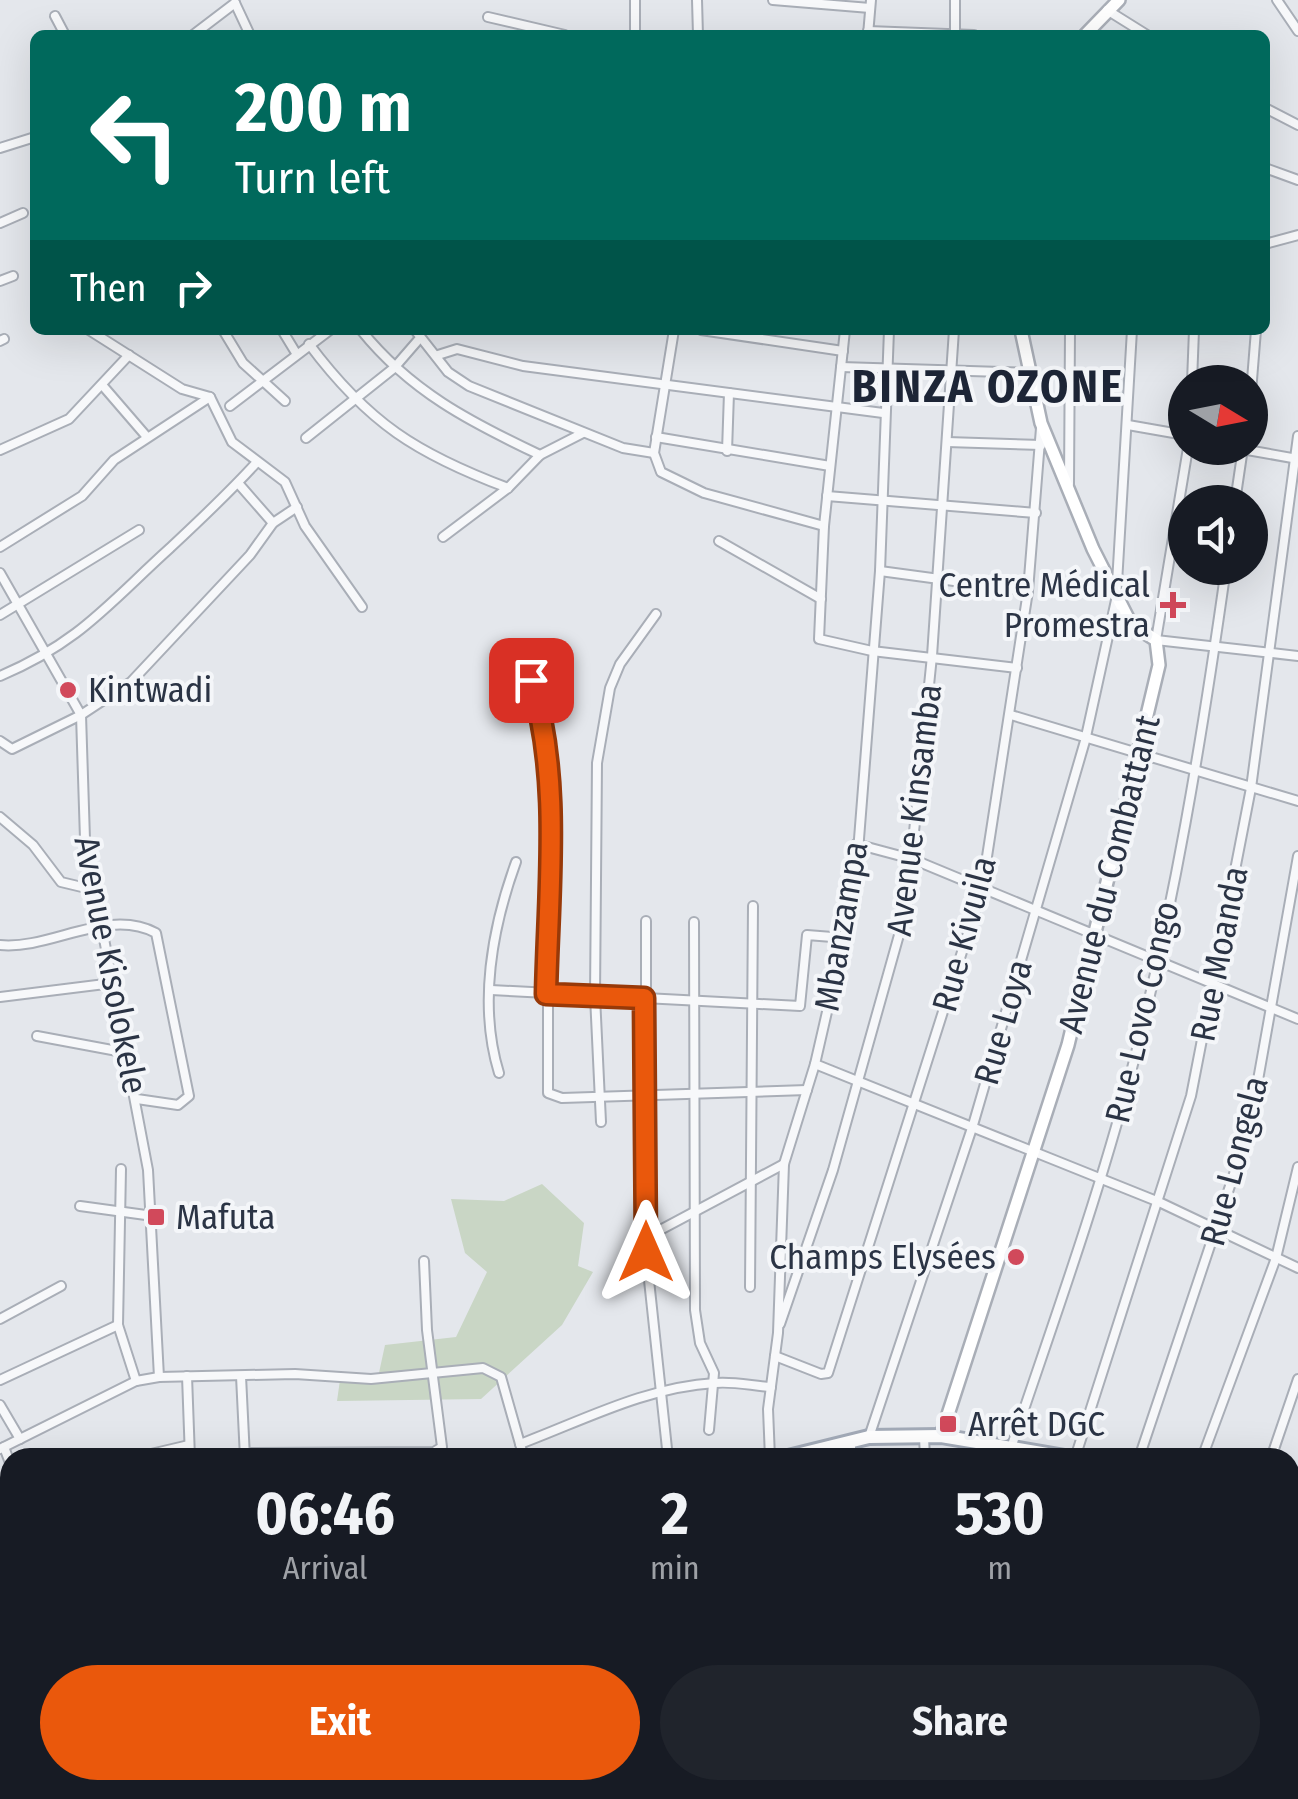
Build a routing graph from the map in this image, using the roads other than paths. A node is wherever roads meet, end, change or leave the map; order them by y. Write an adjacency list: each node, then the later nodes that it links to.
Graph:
1 (635, 0): 16 (street)
2 (697, 0): 17 (street)
3 (773, 0): 8 (street)
4 (954, 0): 19 (street)
5 (1119, 0): 9 (street)
6 (1277, 0): 22 (street)
7 (234, 2): 13 (street); 14 (street)
8 (871, 4): 18 (street)
9 (1107, 10): 20 (street); 21 (street)
10 (55, 16): 12 (street)
11 (488, 17): 15 (street)
12 (63, 30)
13 (199, 30)
14 (248, 30)
15 (544, 30)
16 (635, 30)
17 (698, 30)
18 (868, 30)
19 (955, 30)
20 (1089, 30)
21 (1139, 30)
22 (1298, 32)
23 (1270, 111): 24 (street)
24 (1298, 125)
25 (30, 138): 26 (street)
26 (0, 148)
27 (1270, 170): 28 (street)
28 (1298, 180)
29 (23, 213): 30 (street)
30 (0, 223)
31 (1298, 236): 32 (street)
32 (1270, 243)
33 (13, 276): 34 (street)
34 (0, 282)
35 (97, 335): 55 (street)
36 (225, 335): 64 (street)
37 (285, 335): 54 (street)
38 (322, 335): 52 (street)
39 (365, 335): 60 (street)
40 (416, 335): 60 (street)
41 (418, 335): 56 (street)
42 (673, 335): 65 (street)
43 (732, 335): 53 (street)
44 (844, 335): 53 (street)
45 (889, 335): 61 (street, Mbanzampa)
46 (954, 335): 62 (street, Avenue Kinsamba)
47 (1021, 335): 63 (street)
48 (1070, 335): 95 (street)
49 (1132, 335): 75 (street, Rue Loya)
50 (1194, 335): 57 (street)
51 (1256, 335): 58 (street)
52 (309, 344): 54 (street); 70 (street)
53 (842, 352): 59 (street)
54 (296, 353): 64 (street)
55 (128, 355): 66 (street); 68 (street)
56 (438, 355): 65 (street); 77 (street)
57 (1193, 365)
58 (1253, 365)
59 (841, 367): 61 (street); 72 (street)
60 (394, 368): 70 (street); 88 (street)
61 (887, 369): 62 (street); 73 (street, Mbanzampa)
62 (952, 372): 63 (street); 82 (street, Avenue Kinsamba)
63 (1030, 373): 74 (street)
64 (261, 382): 69 (street); 71 (street)
65 (666, 385): 67 (street); 80 (street)
66 (103, 386): 79 (street); 84 (street)
67 (729, 393): 72 (street); 85 (street)
68 (210, 397): 79 (street); 90 (street)
69 (284, 401)
70 (355, 401): 81 (street); 94 (street)
71 (230, 406)
72 (836, 407): 73 (street); 92 (street)
73 (884, 413): 97 (street, Mbanzampa)
74 (1042, 423): 83 (street, Rue Kivuila); 95 (street)
75 (1128, 425): 76 (street); 113 (street, Rue Loya)
76 (1168, 432)
77 (584, 433): 86 (street); 88 (street)
78 (1298, 436): 89 (street, Rue Moanda)
79 (147, 437): 106 (street)
80 (656, 437): 85 (street); 86 (street)
81 (306, 438)
82 (947, 442): 83 (street); 99 (street, Avenue Kinsamba)
83 (1040, 444): 100 (street, Rue Kivuila)
84 (0, 450)
85 (727, 450): 92 (street)
86 (654, 453): 102 (street)
87 (1268, 453): 89 (street)
88 (540, 455): 94 (street)
89 (1297, 458): 121 (street, Rue Moanda)
90 (257, 462): 93 (street); 98 (street)
91 (1185, 465): 118 (street)
92 (830, 466): 96 (street)
93 (238, 483): 101 (street); 122 (street)
94 (508, 488): 104 (street)
95 (1070, 494): 113 (street)
96 (828, 496): 97 (street); 102 (street)
97 (882, 502): 99 (street); 107 (street, Mbanzampa)
98 (297, 506): 101 (street); 115 (street)
99 (942, 507): 100 (street); 109 (street, Avenue Kinsamba)
100 (1036, 513): 111 (street, Rue Kivuila)
101 (273, 523): 129 (street)
102 (824, 526): 112 (street)
103 (139, 530): 114 (street)
104 (443, 538)
105 (720, 541): 112 (street)
106 (0, 548)
107 (880, 572): 109 (street); 120 (street, Mbanzampa)
108 (0, 573): 114 (street, Avenue Kisolokele)
109 (936, 580): 111 (street); 123 (street, Avenue Kinsamba)
110 (1223, 585): 119 (street, Rue Lovo Congo)
111 (1028, 591): 125 (street, Rue Kivuila)
112 (821, 599): 120 (street)
113 (1116, 600): 118 (street); 131 (street, Rue Loya)
114 (18, 606): 117 (street); 122 (street, Avenue Kisolokele)
115 (362, 607)
116 (656, 614): 156 (street)
117 (0, 615)
118 (1156, 640): 119 (street); 132 (street, Avenue du Combattant)
119 (1214, 647): 121 (street); 133 (street, Rue Lovo Congo)
120 (872, 650): 123 (street); 137 (street, Mbanzampa)
121 (1269, 652): 124 (street); 134 (street, Rue Moanda)
122 (47, 656): 126 (street); 129 (street, Avenue Kisolokele)
123 (932, 656): 125 (street); 139 (street, Avenue Kinsamba)
124 (1298, 656)
125 (1017, 668): 128 (street, Rue Kivuila)
126 (0, 676)
127 (531, 680): 155 (street)
128 (1010, 715): 131 (street); 142 (street, Rue Kivuila)
129 (80, 716): 130 (street); 141 (street, Avenue Kisolokele)
130 (0, 741)
131 (1085, 741): 132 (street); 144 (street, Rue Loya)
132 (1138, 757): 133 (street); 148 (street, Avenue du Combattant)
133 (1194, 772): 134 (street); 151 (street, Rue Lovo Congo)
134 (1251, 788): 135 (street); 153 (street, Rue Moanda)
135 (1298, 801)
136 (0, 817): 141 (street)
137 (856, 844): 139 (street); 149 (street, Mbanzampa)
138 (1298, 856): 161 (street, Rue Longela)
139 (912, 858): 142 (street); 167 (street, Avenue Kinsamba)
140 (516, 862): 154 (street)
141 (95, 885): 147 (street, Avenue Kisolokele)
142 (982, 889): 144 (street); 174 (street, Rue Kivuila)
143 (753, 906): 160 (street)
144 (1036, 910): 148 (street); 176 (street, Rue Loya)
145 (646, 922): 158 (street)
146 (694, 922): 159 (street)
147 (103, 924): 150 (street); 152 (street, Avenue Kisolokele); 173 (street)
148 (1097, 937): 151 (street); 177 (street, Avenue du Combattant)
149 (845, 938): 160 (street); 165 (street, Mbanzampa)
150 (0, 944)
151 (1158, 961): 153 (street); 181 (street, Rue Lovo Congo)
152 (113, 983): 157 (street); 164 (street, Avenue Kisolokele)
153 (1213, 983): 161 (street); 183 (street, Rue Moanda)
154 (491, 990): 155 (street); 166 (street)
155 (546, 994): 156 (street); 171 (street)
156 (595, 996): 158 (street); 171 (street)
157 (0, 997)
158 (644, 998): 159 (street); 172 (street)
159 (691, 1002): 160 (street); 170 (street)
160 (750, 1004): 169 (street)
161 (1271, 1007): 162 (street); 188 (street, Rue Longela)
162 (1298, 1018)
163 (37, 1036): 164 (street)
164 (128, 1053): 173 (street, Avenue Kisolokele)
165 (815, 1064): 167 (street); 168 (street, Mbanzampa)
166 (499, 1073)
167 (858, 1082): 174 (street); 197 (street, Avenue Kinsamba)
168 (807, 1090): 169 (street); 178 (street, Mbanzampa)
169 (752, 1092): 170 (street); 182 (street)
170 (694, 1094): 172 (street); 185 (street)
171 (598, 1095): 172 (street); 175 (street)
172 (646, 1095): 189 (street)
173 (137, 1099): 187 (street, Avenue Kisolokele)
174 (916, 1105): 176 (street); 198 (street, Rue Kivuila)
175 (601, 1122)
176 (974, 1125): 177 (street); 212 (street, Rue Loya)
177 (1036, 1152): 181 (street); 211 (street, Avenue du Combattant)
178 (784, 1164): 182 (street); 197 (street, Mbanzampa)
179 (1298, 1167): 190 (street)
180 (121, 1169): 186 (street)
181 (1101, 1178): 183 (street); 218 (street, Rue Lovo Congo)
182 (749, 1180): 185 (street); 194 (street)
183 (1159, 1202): 188 (street); 231 (street, Rue Moanda)
184 (80, 1206): 186 (street)
185 (696, 1210): 189 (street); 206 (street)
186 (121, 1212): 187 (street); 196 (street)
187 (153, 1216): 202 (street, Avenue Kisolokele)
188 (1218, 1230): 190 (street); 232 (street, Rue Longela)
189 (646, 1238): 208 (street)
190 (1276, 1258): 192 (street); 233 (street)
191 (424, 1261): 199 (street)
192 (1298, 1268)
193 (61, 1286): 195 (street)
194 (750, 1287)
195 (0, 1319)
196 (118, 1324): 204 (street); 205 (street)
197 (778, 1332): 198 (street, Mbanzampa)
198 (774, 1356): 207 (street, Mbanzampa)
199 (435, 1373): 201 (street); 216 (street); 223 (street)
200 (188, 1376): 201 (street); 202 (street); 217 (street)
201 (241, 1376): 222 (street)
202 (159, 1377): 205 (street)
203 (1298, 1379): 234 (street)
204 (0, 1380)
205 (136, 1381): 214 (street)
206 (715, 1382): 207 (street); 208 (street); 210 (street)
207 (771, 1387): 226 (street, Mbanzampa)
208 (661, 1391): 216 (street); 225 (street)
209 (0, 1405): 214 (street)
210 (710, 1430)
211 (942, 1436): 213 (main road); 218 (main road)
212 (869, 1437): 213 (main road); 215 (main road)
213 (924, 1437): 229 (street)
214 (20, 1439): 219 (street)
215 (851, 1440): 227 (main road); 228 (street)
216 (520, 1444): 224 (street)
217 (189, 1445): 220 (street); 221 (street)
218 (1012, 1445): 230 (main road)
219 (2, 1448)
220 (176, 1448)
221 (189, 1448)
222 (246, 1448)
223 (440, 1448)
224 (521, 1448)
225 (667, 1448)
226 (770, 1448)
227 (825, 1448)
228 (851, 1448)
229 (925, 1448)
230 (1026, 1448)
231 (1076, 1448)
232 (1142, 1448)
233 (1206, 1448)
234 (1274, 1448)

